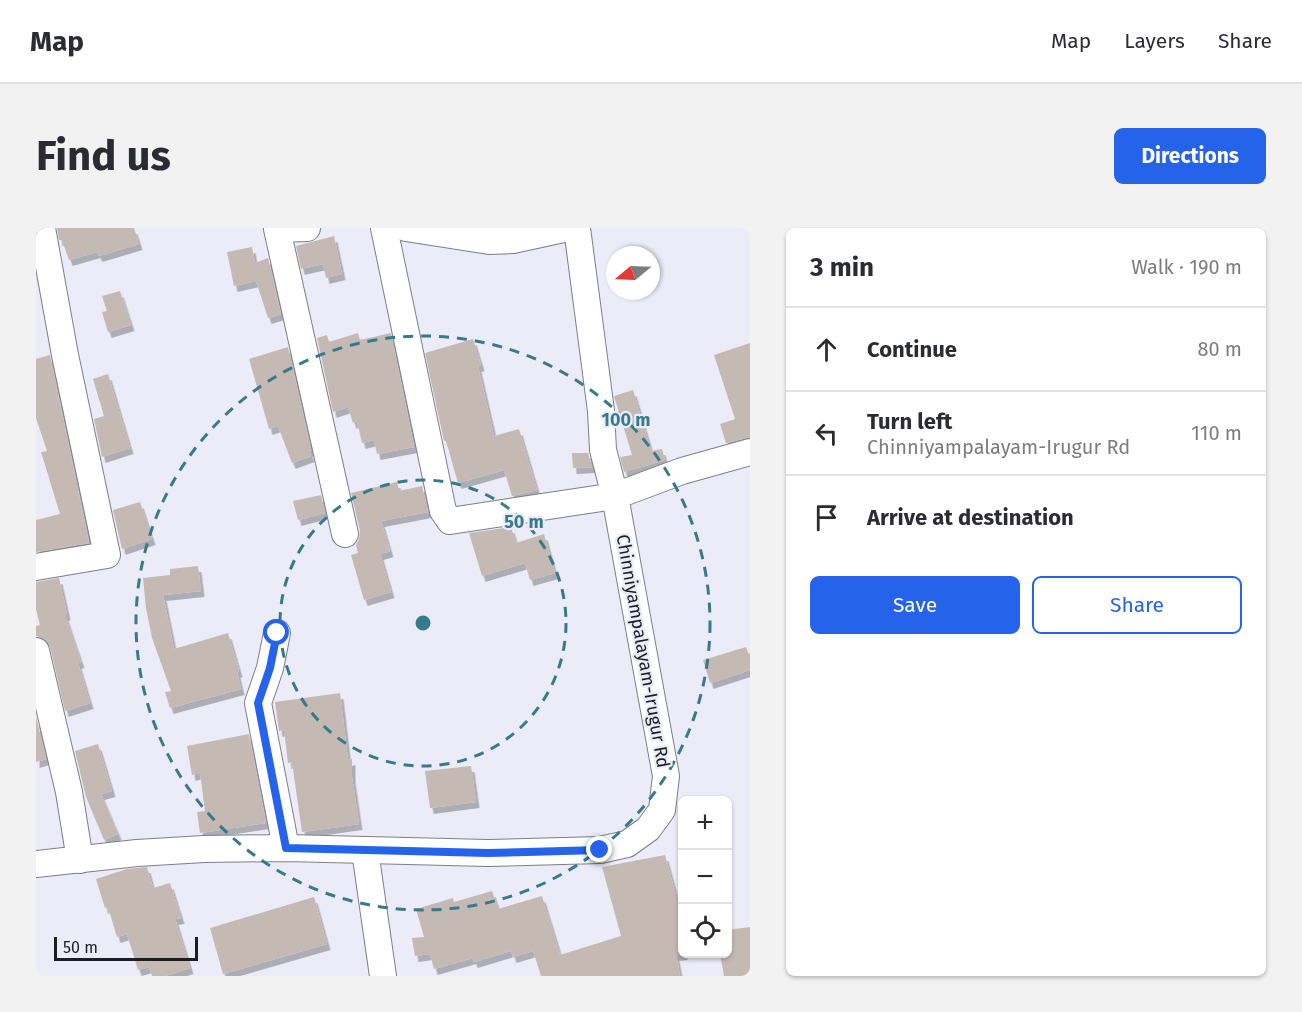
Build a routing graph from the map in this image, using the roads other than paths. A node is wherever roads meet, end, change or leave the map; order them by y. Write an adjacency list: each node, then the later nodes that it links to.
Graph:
1 (42, 228): 8 (street)
2 (307, 228): 11 (street)
3 (384, 228): 10 (street)
4 (406, 228): 7 (street)
5 (568, 228): 7 (street)
6 (577, 228): 10 (street, Chinniyampalayam-Irugur Rd)
7 (487, 234)
8 (42, 257): 12 (street)
9 (750, 453): 10 (street)
10 (615, 496): 16 (street, Chinniyampalayam-Irugur Rd)
11 (345, 534)
12 (36, 567)
13 (277, 633): 15 (street)
14 (36, 651): 17 (street)
15 (286, 848): 16 (street, Chinniyampalayam-Irugur Rd); 17 (street, Chinniyampalayam-Irugur Rd)
16 (365, 851): 19 (street)
17 (80, 860): 18 (street, Chinniyampalayam-Irugur Rd)
18 (36, 864)
19 (383, 976)

